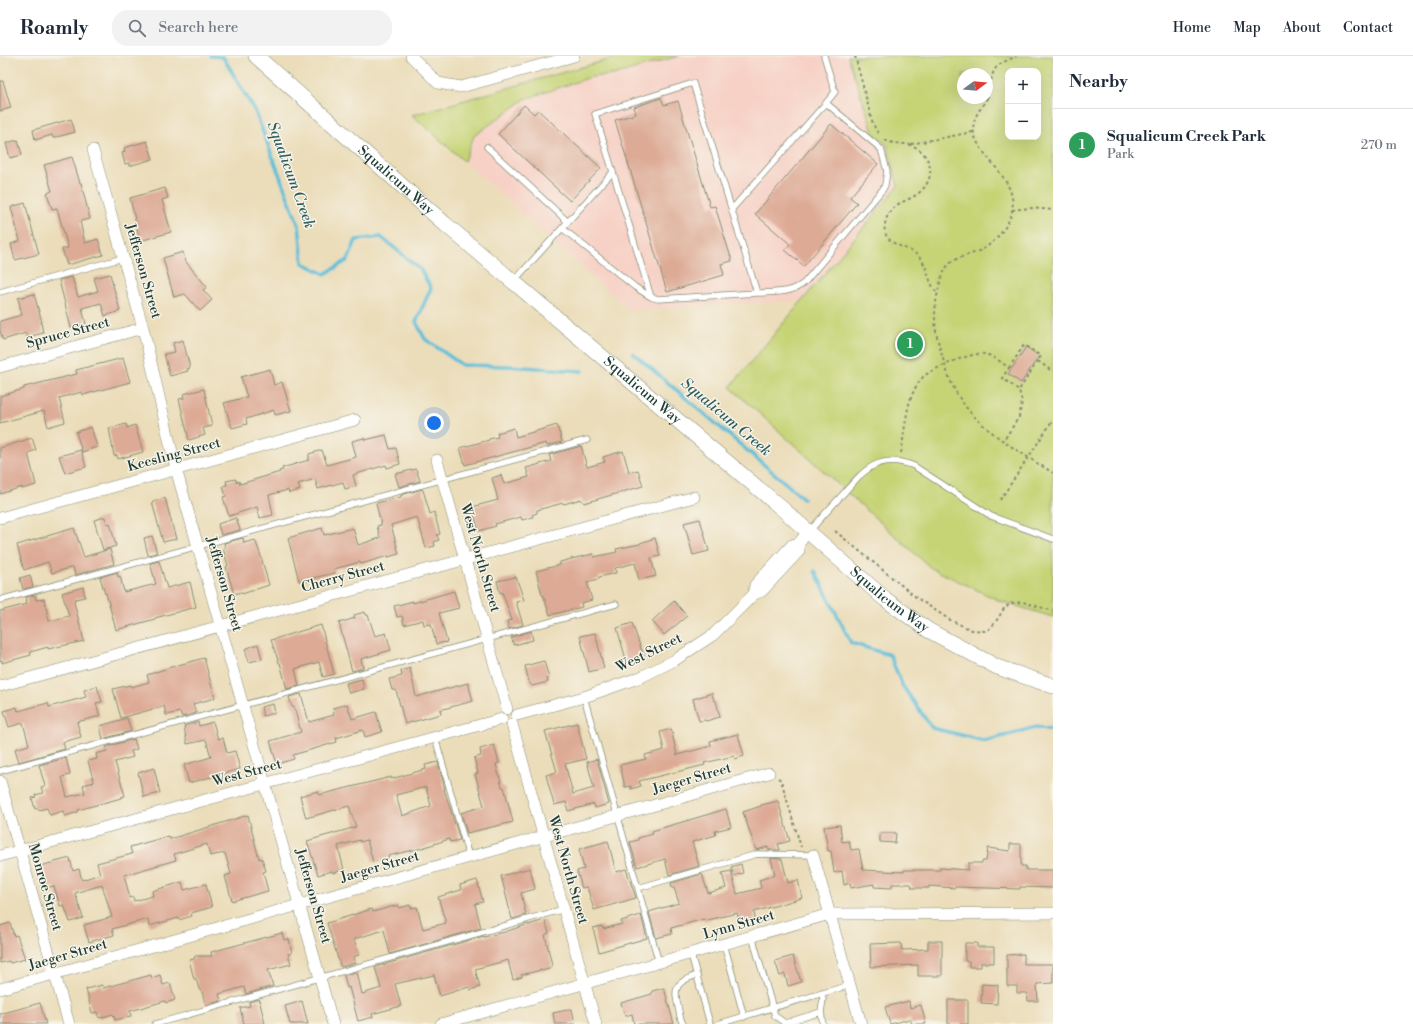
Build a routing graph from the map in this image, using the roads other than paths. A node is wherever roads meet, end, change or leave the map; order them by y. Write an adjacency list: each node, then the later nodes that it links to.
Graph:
1 (256, 56): 13 (street, Squalicum Way)
2 (411, 56): 3 (street)
3 (574, 56)
4 (824, 56): 5 (lane)
5 (826, 103): 9 (lane); 15 (lane)
6 (487, 148): 10 (lane)
7 (93, 150): 12 (street, Jefferson Street)
8 (613, 172): 9 (lane); 10 (lane); 16 (lane)
9 (732, 209): 15 (lane)
10 (568, 222): 11 (lane)
11 (562, 228): 13 (lane); 16 (lane)
12 (123, 258): 14 (lane); 17 (street, Jefferson Street)
13 (514, 282): 26 (street, Squalicum Way)
14 (0, 292)
15 (757, 293): 16 (lane)
16 (651, 297)
17 (143, 328): 18 (street, Spruce Street); 22 (street, Jefferson Street)
18 (0, 367)
19 (356, 420): 22 (street, Keesling Street)
20 (587, 440): 23 (lane)
21 (437, 460): 23 (street, West North Street)
22 (176, 469): 25 (street, Keesling Street); 28 (street, Jefferson Street)
23 (442, 480): 28 (lane); 29 (street, West North Street)
24 (694, 497): 29 (street, Cherry Street)
25 (0, 518)
26 (809, 532): 27 (lane); 35 (street, Squalicum Way); 36 (street, West Street)
27 (1053, 539)
28 (198, 546): 30 (lane); 32 (street, Jefferson Street)
29 (465, 559): 32 (street, Cherry Street); 33 (street, West North Street)
30 (0, 600)
31 (616, 604): 33 (lane)
32 (221, 626): 34 (street, Cherry Street); 37 (street, Jefferson Street)
33 (487, 639): 37 (lane); 38 (street, West North Street)
34 (0, 686)
35 (1053, 686)
36 (584, 697): 38 (street, West Street); 44 (lane)
37 (243, 705): 40 (lane); 43 (street, Jefferson Street)
38 (510, 717): 39 (street, West Street); 45 (street, West North Street)
39 (435, 737): 43 (street, West Street); 49 (lane)
40 (0, 771)
41 (769, 773): 44 (street, Jaeger Street)
42 (0, 781): 46 (street, Monroe Street)
43 (265, 784): 46 (street, West Street); 51 (street, Jefferson Street)
44 (618, 815): 45 (street, Jaeger Street); 50 (lane)
45 (543, 836): 49 (street, Jaeger Street); 52 (street, West North Street)
46 (20, 851): 48 (street, West Street); 59 (street, Monroe Street)
47 (808, 854): 50 (lane); 54 (street)
48 (0, 856)
49 (469, 857): 51 (street, Jaeger Street)
50 (638, 888): 58 (lane)
51 (300, 905): 59 (street, Jaeger Street); 61 (street, Jefferson Street)
52 (564, 909): 61 (lane); 62 (street, West North Street)
53 (1053, 913): 54 (street, Lynn Street)
54 (830, 914): 55 (street, Lynn Street); 63 (street)
55 (752, 936): 56 (street, Lynn Street); 66 (lane)
56 (724, 944): 57 (street, Lynn Street); 68 (lane)
57 (691, 954): 58 (street, Lynn Street); 60 (lane)
58 (659, 963): 62 (street, Lynn Street)
59 (54, 974): 64 (street, Jaeger Street); 70 (street, Monroe Street)
60 (697, 975): 75 (lane); 76 (lane)
61 (320, 978): 71 (lane); 72 (street, Jefferson Street)
62 (585, 984): 73 (street, Lynn Street); 74 (street, West North Street)
63 (850, 985): 65 (lane); 79 (street)
64 (0, 990)
65 (822, 993): 66 (lane); 67 (lane)
66 (773, 1008): 68 (lane); 69 (lane)
67 (821, 1012): 69 (lane); 78 (lane)
68 (744, 1017): 77 (lane)
69 (784, 1023)
70 (69, 1024)
71 (155, 1024)
72 (333, 1024)
73 (441, 1024)
74 (596, 1024)
75 (684, 1024)
76 (710, 1024)
77 (718, 1024)
78 (824, 1024)
79 (861, 1024)

